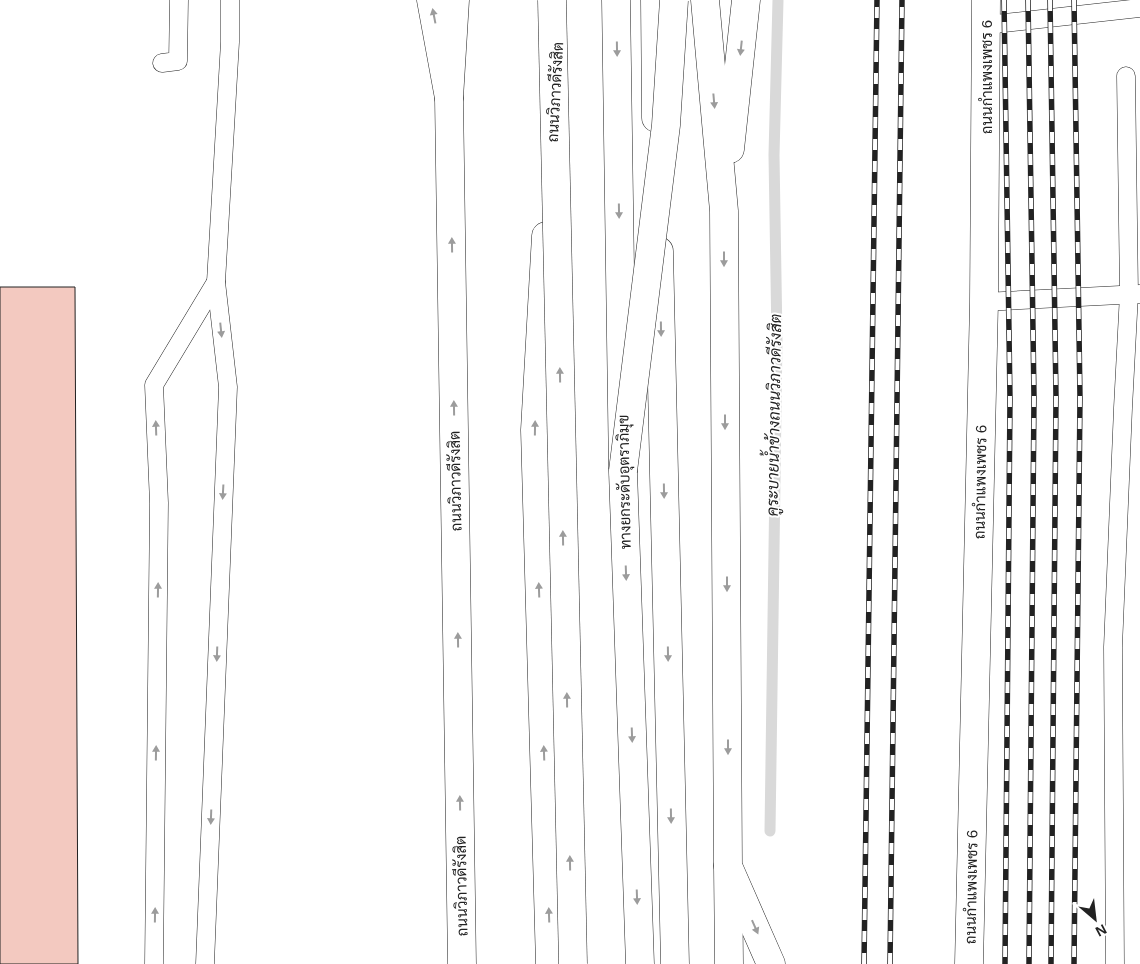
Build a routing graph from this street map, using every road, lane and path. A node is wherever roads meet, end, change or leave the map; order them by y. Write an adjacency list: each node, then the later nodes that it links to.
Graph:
1 (179, 0): 14 (lane)
2 (230, 0): 18 (lane)
3 (431, 0): 16 (main road, ถนนวิภาวดีรังสิต, one-way to 3)
4 (455, 0): 16 (main road)
5 (552, 0): 28 (main road, one-way to 5, bridge)
6 (560, 0): 27 (main road, ถนนวิภาวดีรังสิต, one-way to 6)
7 (616, 0): 22 (main road, ทางยกระดับอุตราภิมุข, one-way to 22, bridge)
8 (655, 0): 30 (main road, one-way to 30)
9 (674, 0): 22 (main road, bridge)
10 (705, 0): 17 (main road, one-way to 17)
11 (746, 0): 17 (main road, one-way to 17)
12 (1140, 8): 13 (lane)
13 (986, 12): 20 (main road, ถนนกำแพงเพชร 6)
14 (162, 63)
15 (1126, 76): 19 (lane)
16 (449, 98): 26 (main road, ถนนวิภาวดีรังสิต, one-way to 16)
17 (724, 211): 23 (main road, one-way to 23)
18 (216, 282): 24 (lane, one-way to 18); 25 (lane, one-way to 25)
19 (1135, 294): 20 (lane); 21 (lane)
20 (984, 302): 33 (main road, ถนนกำแพงเพชร 6)
21 (1133, 345): 34 (lane)
22 (623, 471): 29 (main road, ทางยกระดับอุตราภิมุข, one-way to 29)
23 (728, 866): 31 (main road); 32 (main road, one-way to 32)
24 (154, 964)
25 (205, 964)
26 (462, 964)
27 (550, 964)
28 (572, 964)
29 (640, 964)
30 (675, 964)
31 (729, 964)
32 (771, 964)
33 (969, 964)
34 (1115, 964)

